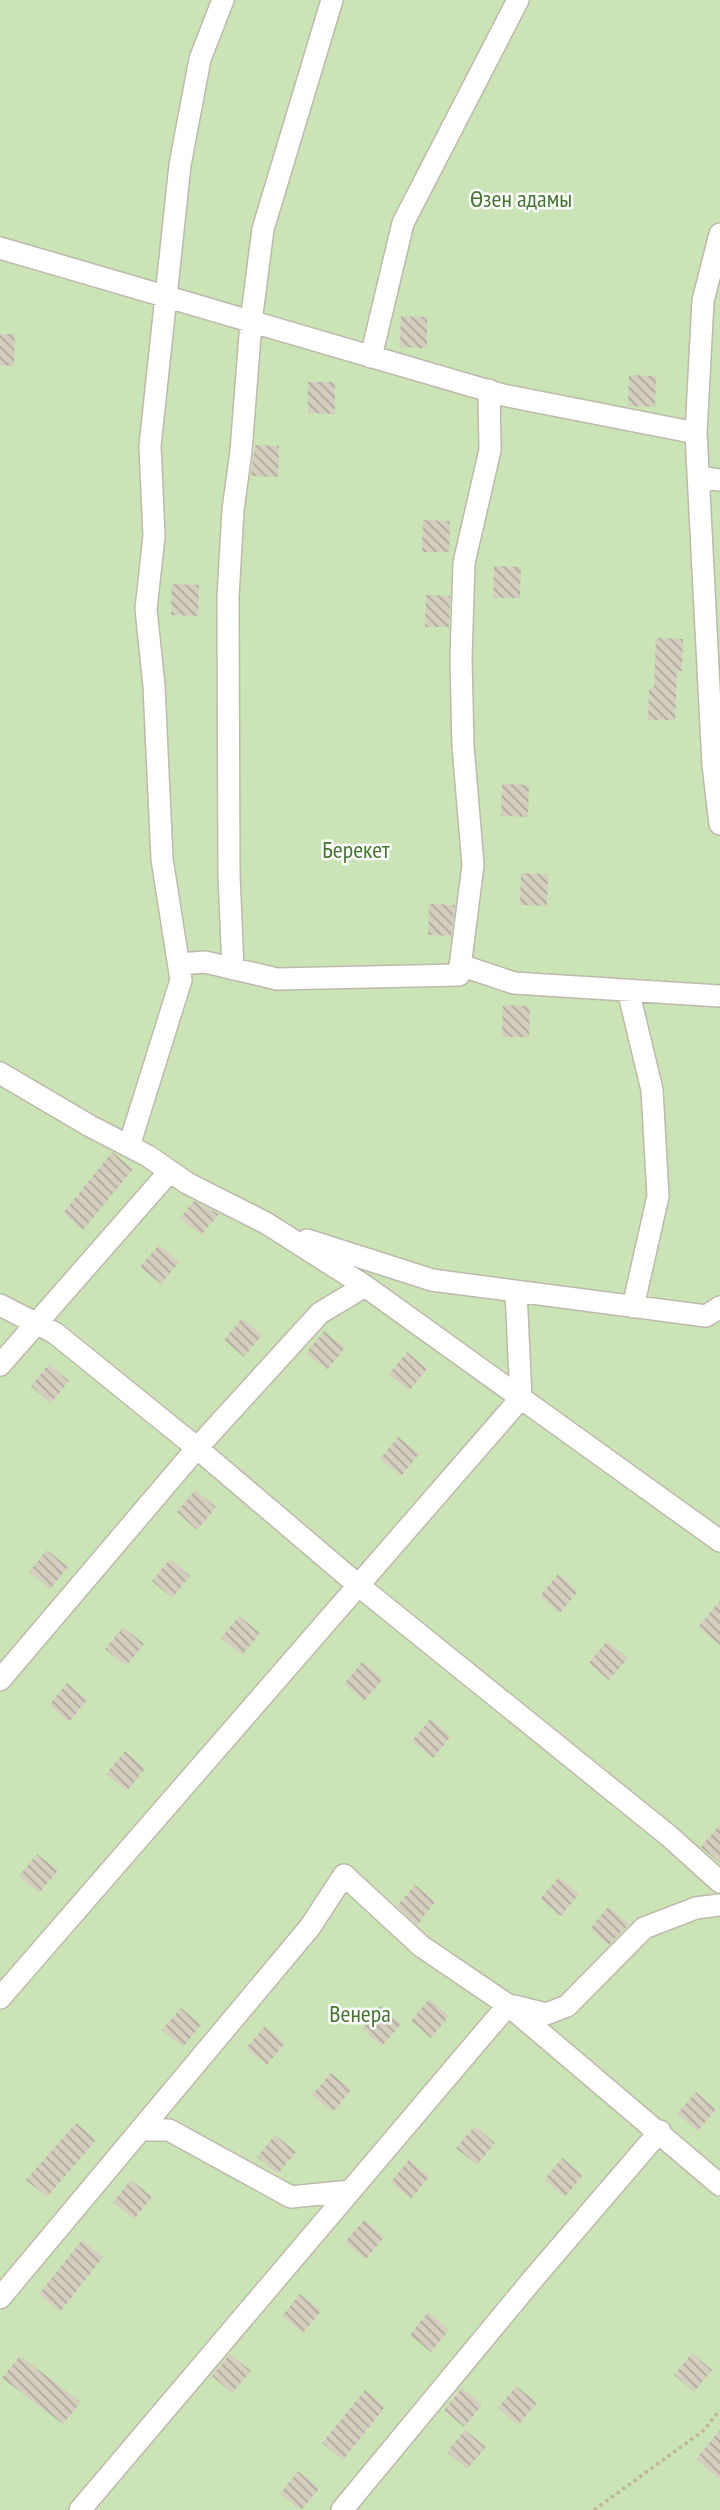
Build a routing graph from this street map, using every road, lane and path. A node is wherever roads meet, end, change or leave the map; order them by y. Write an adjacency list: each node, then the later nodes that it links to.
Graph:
1 (223, 0): 6 (street)
2 (332, 0): 7 (street)
3 (519, 0): 8 (street)
4 (720, 234): 10 (street)
5 (0, 248): 6 (street)
6 (166, 296): 7 (street); 13 (street)
7 (251, 322): 8 (street); 14 (street)
8 (371, 357): 9 (street)
9 (489, 390): 10 (street); 15 (street)
10 (696, 433): 11 (street)
11 (709, 479): 12 (street)
12 (720, 824)
13 (178, 964): 14 (street); 19 (street)
14 (233, 970): 15 (street)
15 (459, 970): 16 (street)
16 (628, 990): 17 (street); 25 (street)
17 (720, 996)
18 (0, 1073): 19 (street)
19 (129, 1146): 20 (street)
20 (170, 1171): 21 (street); 27 (street)
21 (278, 1230): 22 (street); 23 (street)
22 (365, 1286): 29 (street); 30 (street)
23 (516, 1291): 25 (street); 29 (street)
24 (0, 1305): 27 (street)
25 (634, 1307): 26 (street)
26 (715, 1317)
27 (35, 1324): 28 (street); 30 (street)
28 (0, 1365)
29 (521, 1398): 31 (street); 32 (street)
30 (197, 1448): 32 (street); 33 (street)
31 (720, 1541)
32 (358, 1586): 34 (street); 36 (street)
33 (0, 1680)
34 (720, 1882)
35 (720, 1905): 37 (street)
36 (0, 1998)
37 (508, 2005): 38 (street); 39 (street); 41 (street)
38 (140, 2130): 41 (street); 42 (street)
39 (660, 2131): 40 (street); 45 (street)
40 (720, 2185)
41 (350, 2191): 44 (street)
42 (0, 2298)
43 (720, 2410): 46 (path)
44 (80, 2510)
45 (342, 2510)
46 (594, 2510)

